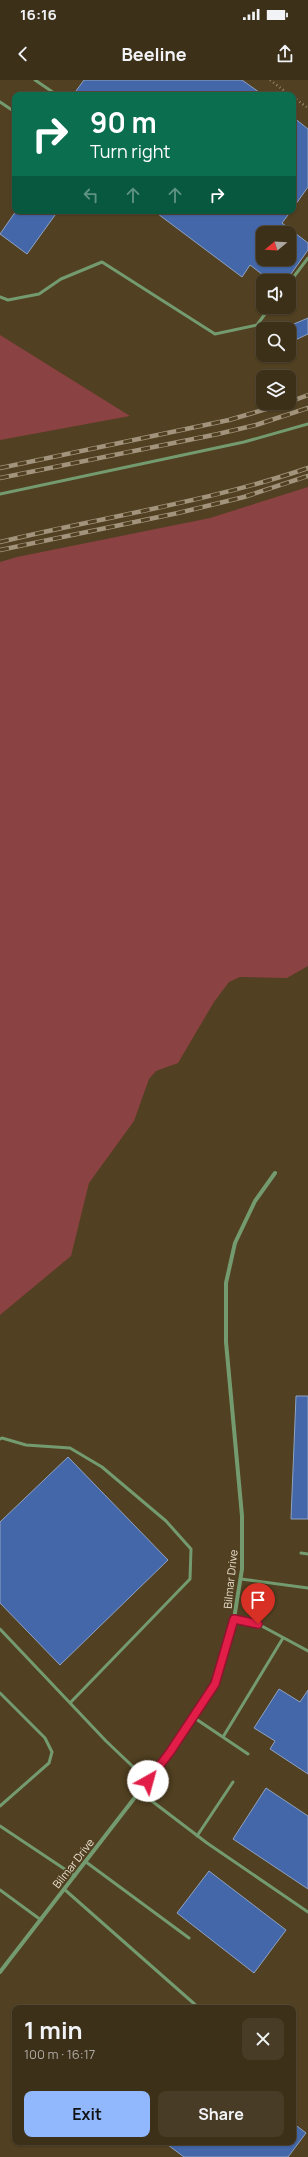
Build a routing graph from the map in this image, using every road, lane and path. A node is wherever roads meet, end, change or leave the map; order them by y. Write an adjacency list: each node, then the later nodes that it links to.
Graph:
1 (35, 80): 3 (lane)
2 (270, 80): 4 (path)
3 (53, 92)
4 (286, 92)
5 (296, 99): 7 (path)
6 (0, 102): 8 (lane)
7 (308, 108)
8 (12, 110)
9 (308, 258): 10 (lane)
10 (296, 274)
11 (0, 297): 12 (lane)
12 (265, 314)
13 (308, 424): 14 (lane)
14 (0, 494)
15 (275, 1173): 19 (street, Bilmar Drive)
16 (0, 1439): 26 (lane)
17 (301, 1553): 18 (lane)
18 (308, 1554)
19 (241, 1579): 20 (lane); 21 (street, Bilmar Drive)
20 (308, 1588)
21 (234, 1619): 23 (lane); 27 (street, Bilmar Drive)
22 (0, 1629): 26 (lane)
23 (283, 1638): 24 (lane); 28 (lane)
24 (308, 1650)
25 (0, 1693): 33 (lane)
26 (70, 1703): 30 (lane)
27 (193, 1717): 28 (lane); 30 (street, Bilmar Drive)
28 (223, 1737): 29 (lane)
29 (248, 1754)
30 (148, 1781): 32 (street, Bilmar Drive)
31 (233, 1782): 35 (lane)
32 (140, 1792): 35 (lane); 36 (street, Bilmar Drive)
33 (0, 1806)
34 (0, 1826): 37 (lane)
35 (197, 1836): 40 (lane)
36 (86, 1862): 37 (street, Bilmar Drive); 42 (lane)
37 (75, 1876): 38 (street, Bilmar Drive)
38 (64, 1889): 41 (street, Bilmar Drive); 44 (lane)
39 (0, 1890): 41 (lane)
40 (308, 1912)
41 (41, 1920): 43 (street, Bilmar Drive)
42 (189, 1938)
43 (0, 1972)
44 (197, 2005)

